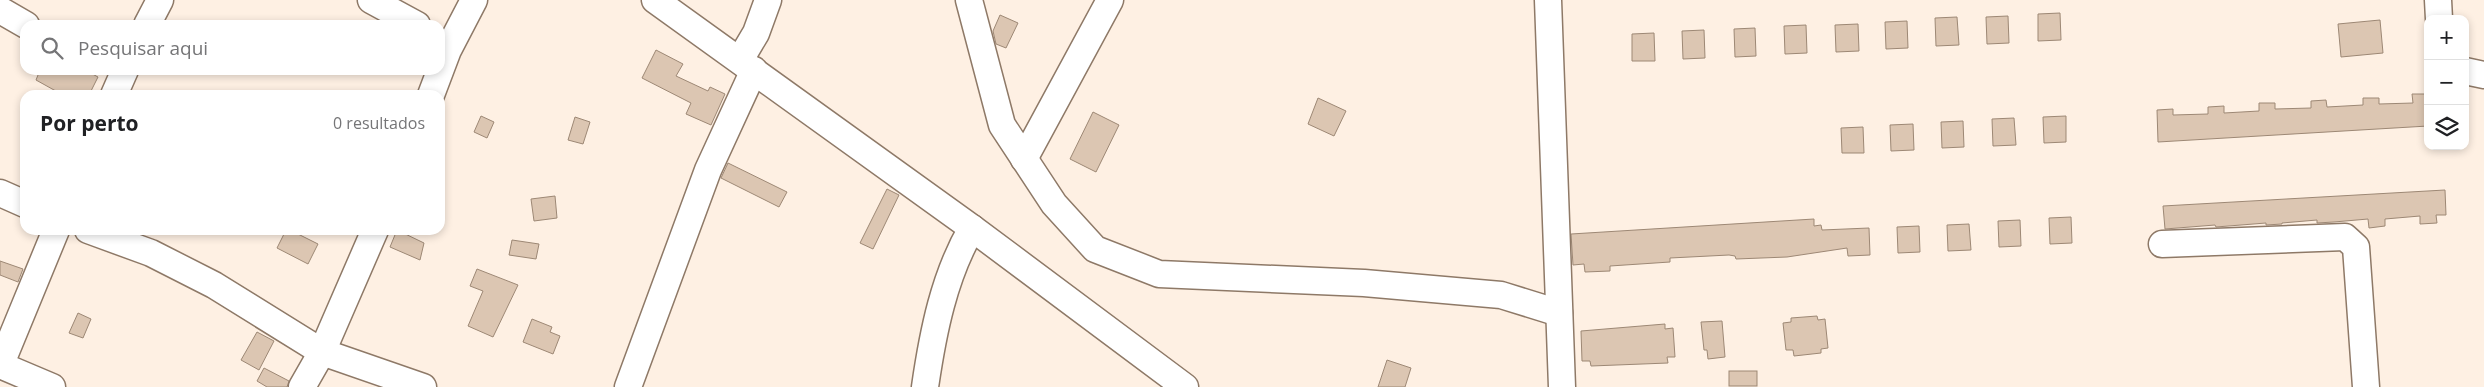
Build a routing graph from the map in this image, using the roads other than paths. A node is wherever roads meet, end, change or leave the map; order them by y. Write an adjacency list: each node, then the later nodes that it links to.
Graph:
1 (160, 0): 12 (street)
2 (370, 0): 13 (street)
3 (474, 0): 15 (street)
4 (655, 0): 16 (street)
5 (768, 0): 16 (street)
6 (969, 0): 23 (street)
7 (1110, 0): 23 (street)
8 (1548, 0): 31 (street)
9 (2438, 0): 11 (street)
10 (0, 10): 14 (street)
11 (2440, 15)
12 (150, 20)
13 (408, 20)
14 (20, 22)
15 (447, 39)
16 (747, 65): 26 (street); 37 (street)
17 (2469, 72): 18 (street)
18 (2484, 74)
19 (122, 75): 21 (street)
20 (437, 75): 22 (street)
21 (116, 90)
22 (432, 90)
23 (1024, 159): 31 (street)
24 (0, 193): 25 (street)
25 (20, 202)
26 (972, 228): 38 (street); 39 (street)
27 (54, 235): 33 (street)
28 (102, 235): 32 (street)
29 (373, 235): 32 (street)
30 (2162, 244): 41 (street)
31 (1559, 313): 40 (street)
32 (322, 352): 35 (street); 36 (street)
33 (0, 365): 34 (street)
34 (52, 387)
35 (302, 387)
36 (423, 387)
37 (628, 387)
38 (925, 387)
39 (1185, 387)
40 (1562, 387)
41 (2366, 387)

